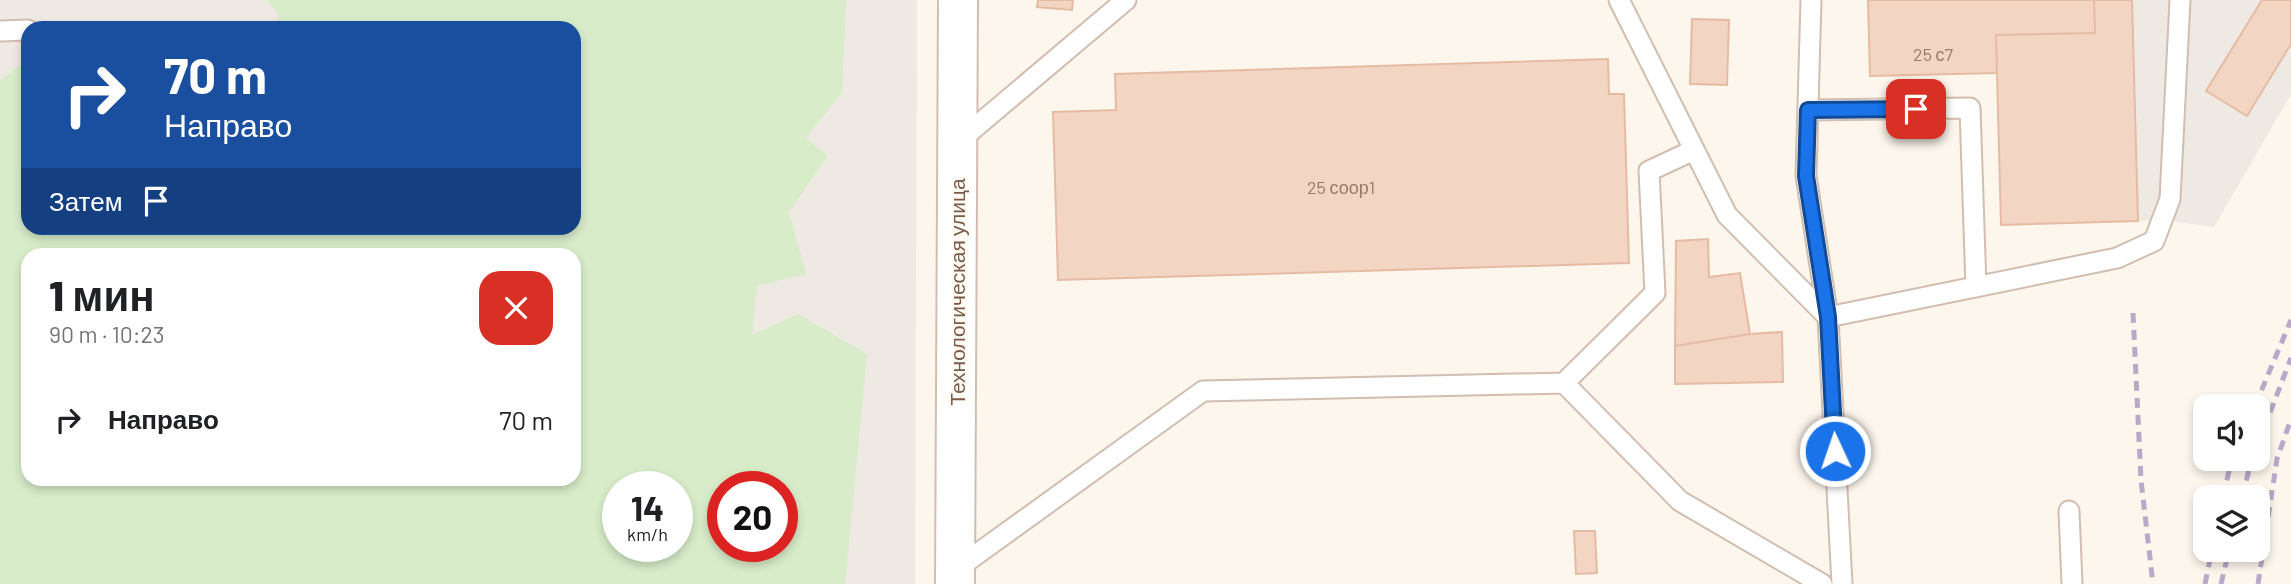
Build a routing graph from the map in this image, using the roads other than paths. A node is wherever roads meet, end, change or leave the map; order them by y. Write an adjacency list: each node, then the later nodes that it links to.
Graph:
1 (958, 0): 9 (street, Технологическая улица)
2 (1126, 0): 9 (lane)
3 (1619, 0): 10 (lane)
4 (1811, 0): 8 (lane)
5 (2180, 0): 11 (lane)
6 (21, 30): 7 (lane)
7 (0, 31)
8 (1808, 110): 11 (lane); 12 (lane)
9 (957, 143): 15 (street, Технологическая улица)
10 (1694, 149): 12 (lane); 13 (lane)
11 (1976, 287): 12 (lane)
12 (1828, 317): 17 (lane)
13 (1564, 383): 15 (lane); 16 (lane)
14 (2069, 511): 18 (lane)
15 (955, 577)
16 (1822, 584)
17 (1842, 584)
18 (2072, 584)

